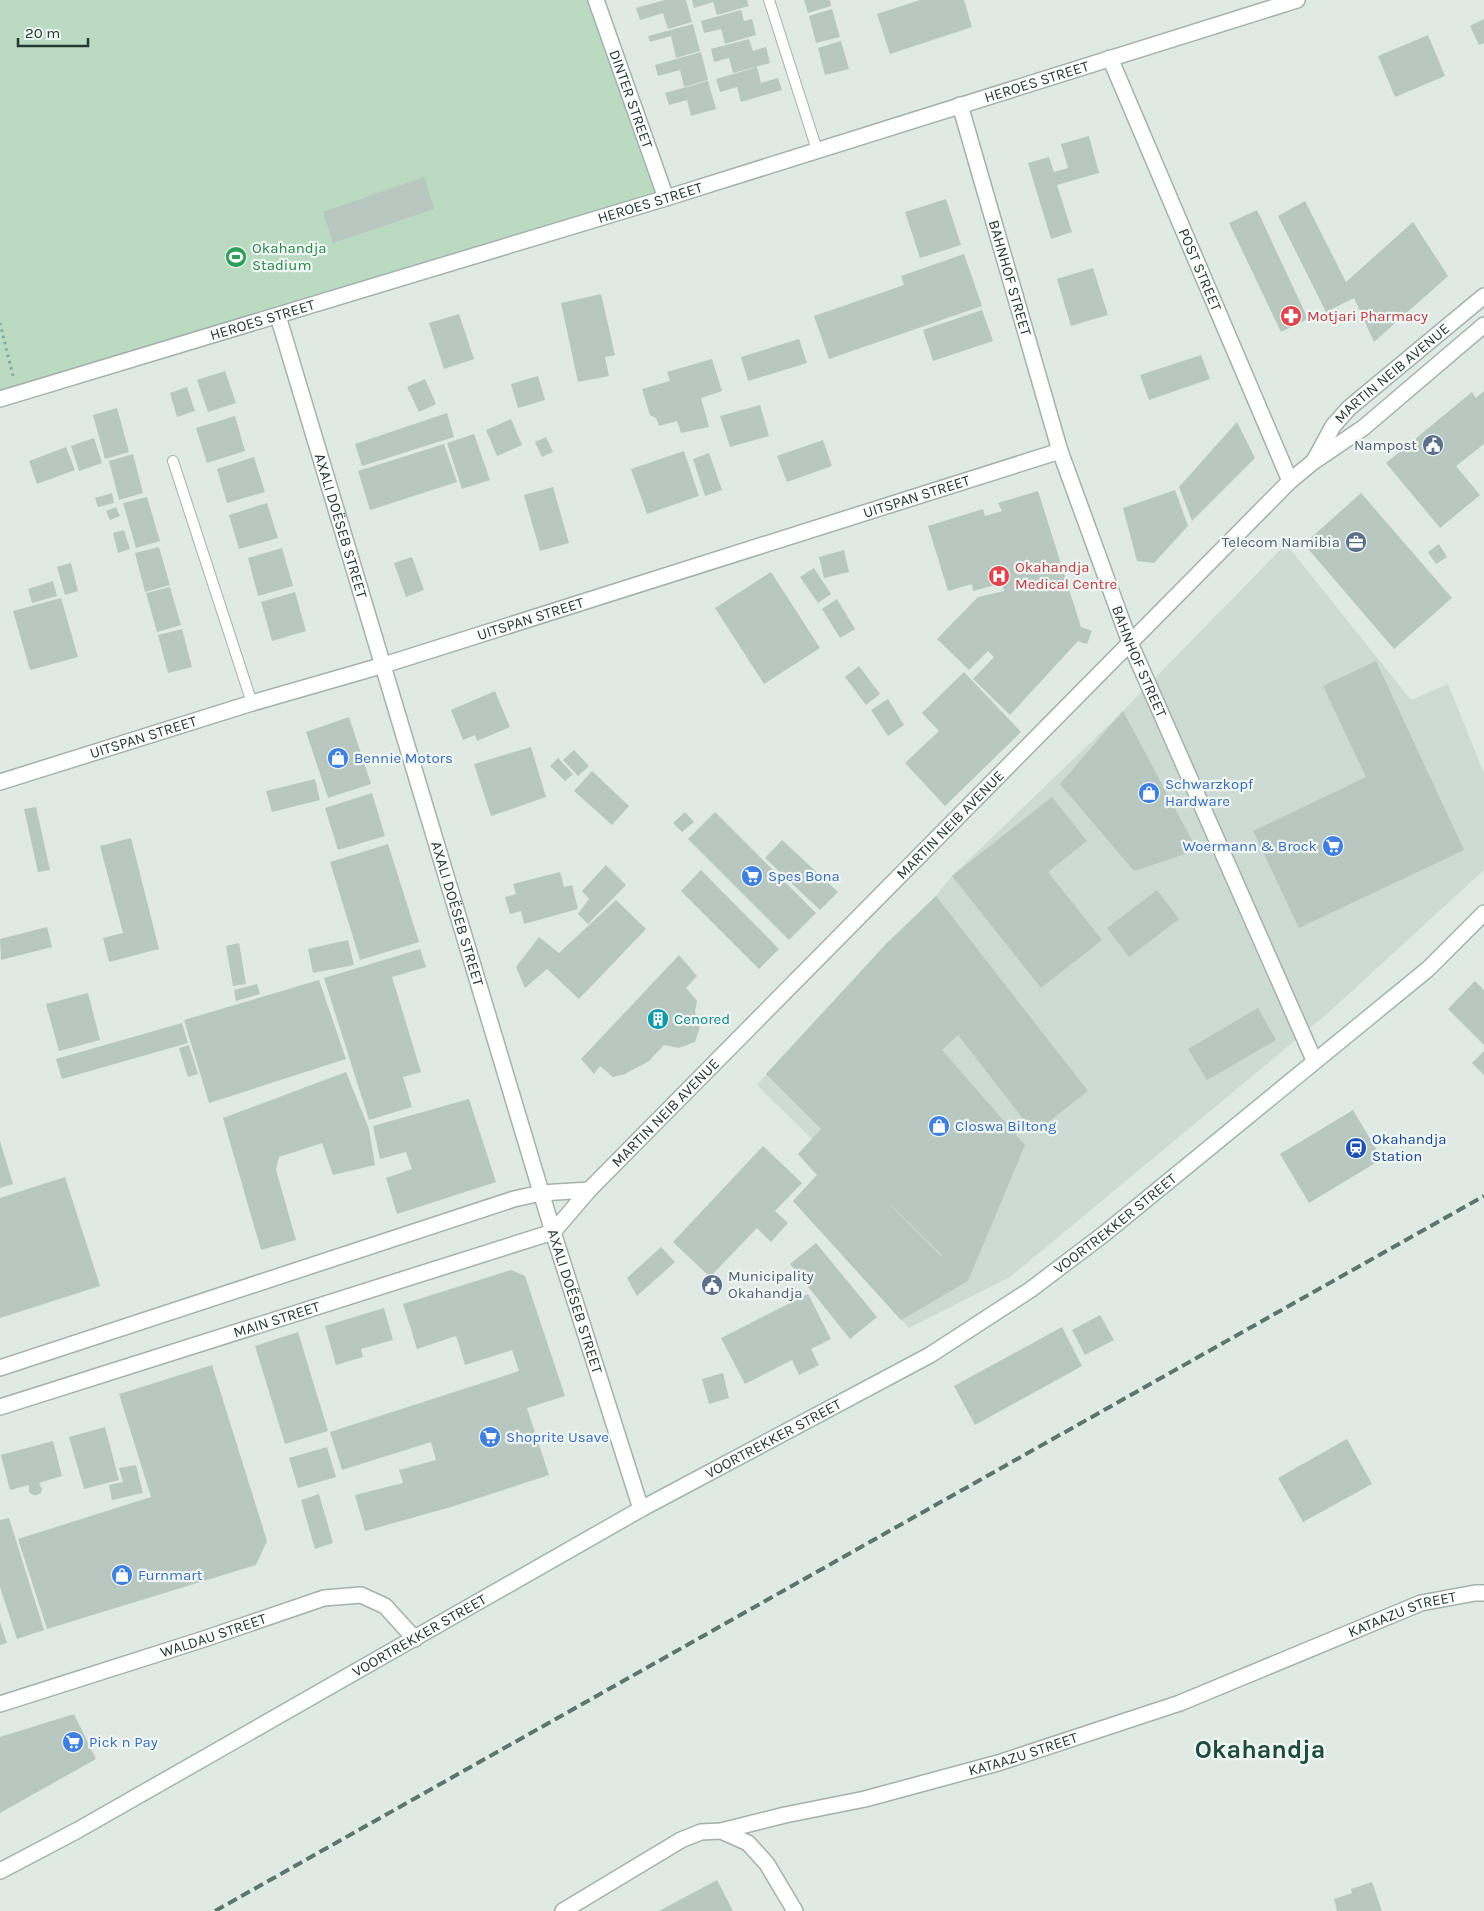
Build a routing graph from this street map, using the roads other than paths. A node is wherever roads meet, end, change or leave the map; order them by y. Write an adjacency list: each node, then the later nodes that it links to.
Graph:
1 (596, 0): 7 (street, DINTER STREET)
2 (769, 0): 6 (lane)
3 (1297, 0): 4 (street, HEROES STREET)
4 (1110, 58): 5 (street, HEROES STREET); 15 (street, POST STREET)
5 (960, 105): 6 (street, HEROES STREET); 12 (street, BAHNHOF STREET)
6 (818, 150): 7 (street, HEROES STREET)
7 (666, 198): 9 (street, HEROES STREET)
8 (1484, 296): 14 (street, MARTIN NEIB AVENUE)
9 (278, 316): 11 (street, HEROES STREET); 17 (street, AXALI DOËSEB STREET)
10 (1484, 325): 14 (street, MARTIN NEIB AVENUE)
11 (0, 399)
12 (1060, 451): 16 (street, BAHNHOF STREET); 17 (street, UITSPAN STREET)
13 (173, 461): 18 (lane)
14 (1314, 462): 15 (street, MARTIN NEIB AVENUE)
15 (1290, 482): 16 (street, MARTIN NEIB AVENUE)
16 (1130, 643): 21 (street, BAHNHOF STREET); 22 (street, MARTIN NEIB AVENUE)
17 (384, 665): 18 (street, UITSPAN STREET); 23 (street, AXALI DOËSEB STREET)
18 (252, 703): 19 (street, UITSPAN STREET)
19 (0, 782)
20 (1484, 913): 21 (street, VOORTREKKER STREET)
21 (1314, 1060): 27 (street, VOORTREKKER STREET)
22 (589, 1190): 23 (street); 24 (street, MARTIN NEIB AVENUE)
23 (541, 1193): 24 (street, AXALI DOËSEB STREET); 25 (street)
24 (553, 1232): 26 (street, MAIN STREET); 27 (street, AXALI DOËSEB STREET)
25 (0, 1368)
26 (0, 1407)
27 (641, 1509): 29 (street, VOORTREKKER STREET)
28 (1484, 1593): 31 (street, KATAAZU STREET)
29 (414, 1639): 30 (street, WALDAU STREET); 32 (street, VOORTREKKER STREET)
30 (0, 1704)
31 (721, 1831): 33 (street, KATAAZU STREET); 34 (street)
32 (0, 1871)
33 (563, 1911)
34 (795, 1911)

